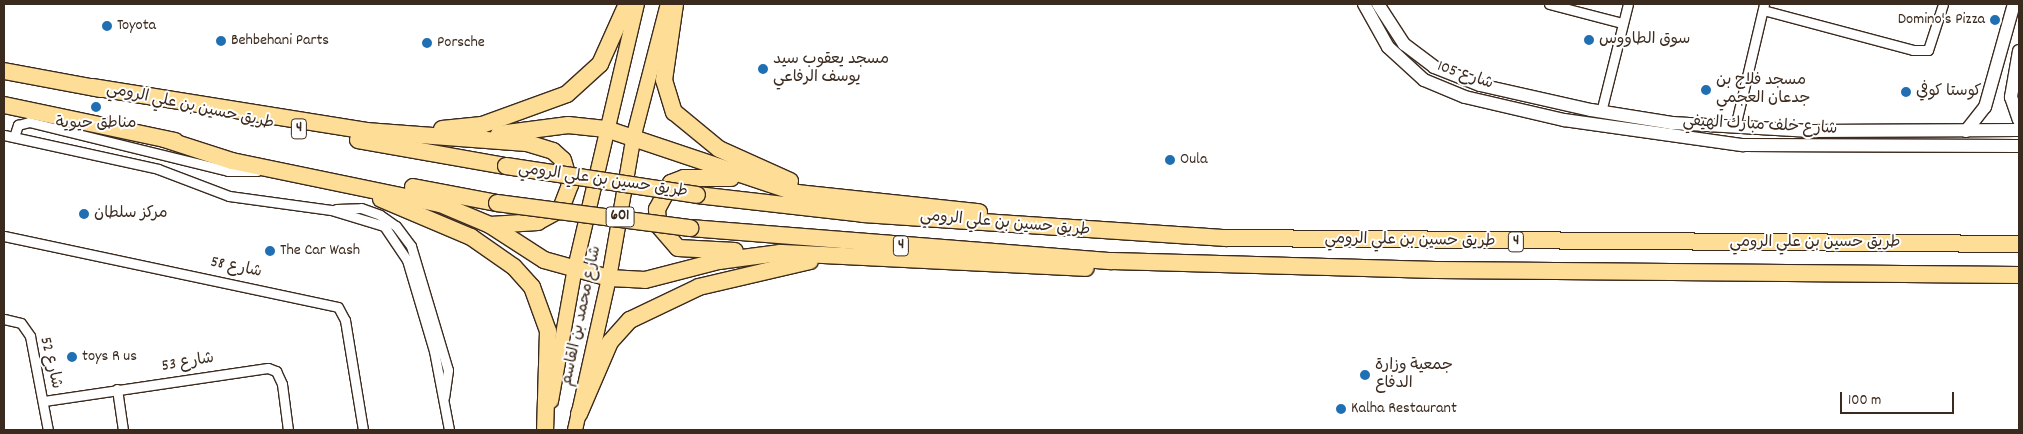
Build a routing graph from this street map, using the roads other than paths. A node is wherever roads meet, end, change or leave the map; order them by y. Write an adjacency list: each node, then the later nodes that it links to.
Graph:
1 (627, 4): 28 (highway)
2 (637, 4): 24 (main road, شارع محمد بن القاسم / 601)
3 (668, 4): 31 (main road, شارع محمد بن القاسم / 601)
4 (674, 4): 41 (highway)
5 (1364, 4): 20 (street, شارع 105)
6 (1378, 4): 18 (street, شارع 105)
7 (1549, 4): 12 (street)
8 (1628, 4): 12 (street)
9 (1943, 4): 11 (street)
10 (2014, 4): 14 (street)
11 (1764, 7): 23 (street)
12 (1622, 23): 21 (street)
13 (2019, 51): 15 (street)
14 (1997, 67): 15 (street); 29 (street)
15 (2015, 68): 22 (street)
16 (4, 71): 17 (highway, طريق حسين بن علي الرومي / 4)
17 (92, 87): 28 (highway); 42 (highway, طريق حسين بن علي الرومي / 4, bridge)
18 (1505, 90): 20 (street); 21 (street, شارع خلف مبارك الهيفي)
19 (4, 105): 34 (highway, طريق حسين بن علي الرومي / 4)
20 (1503, 106): 35 (street, شارع خلف مبارك الهيفي)
21 (1601, 112): 23 (street, شارع خلف مبارك الهيفي)
22 (2019, 120)
23 (1735, 127): 25 (street, شارع خلف مبارك الهيفي)
24 (606, 129): 31 (highway); 33 (highway); 51 (main road, شارع محمد بن القاسم / 601)
25 (1852, 130): 26 (street, شارع خلف مبارك الهيفي); 35 (street)
26 (1875, 130): 29 (street, شارع خلف مبارك الهيفي); 36 (street)
27 (2019, 130): 29 (street, شارع خلف مبارك الهيفي)
28 (366, 131): 33 (highway)
29 (1966, 131)
30 (4, 135): 32 (street)
31 (634, 135): 39 (highway); 53 (main road, شارع محمد بن القاسم / 601)
32 (14, 138): 38 (street); 62 (street)
33 (442, 138): 43 (highway)
34 (164, 139): 38 (highway); 50 (highway, طريق حسين بن علي الرومي / 4, bridge)
35 (1854, 146): 36 (street, شارع خلف مبارك الهيفي)
36 (1877, 146): 37 (street, شارع خلف مبارك الهيفي)
37 (2019, 146)
38 (268, 168): 40 (highway)
39 (748, 179): 41 (highway); 48 (highway)
40 (351, 186): 43 (highway); 63 (highway)
41 (846, 199): 42 (highway)
42 (1013, 222): 46 (highway, طريق حسين بن علي الرومي / 4)
43 (490, 225): 51 (highway)
44 (4, 236): 61 (street, شارع 58)
45 (2019, 238): 46 (highway)
46 (1963, 244): 47 (highway, طريق حسين بن علي الرومي / 4)
47 (2019, 244)
48 (780, 253): 49 (highway); 53 (highway)
49 (839, 257): 50 (highway); 57 (highway)
50 (1112, 261): 52 (highway, طريق حسين بن علي الرومي / 4)
51 (575, 268): 53 (highway); 63 (main road, شارع محمد بن القاسم / 601)
52 (2019, 275)
53 (609, 278): 57 (main road, شارع محمد بن القاسم / 601)
54 (4, 319): 56 (street, شارع 52)
55 (117, 389): 56 (street, شارع 53); 59 (street); 60 (street, شارع 53)
56 (44, 401): 58 (street, شارع 52)
57 (578, 414): 64 (main road, شارع محمد بن القاسم / 601)
58 (48, 430)
59 (123, 430)
60 (288, 430)
61 (362, 430)
62 (449, 430)
63 (545, 430)
64 (575, 430)

